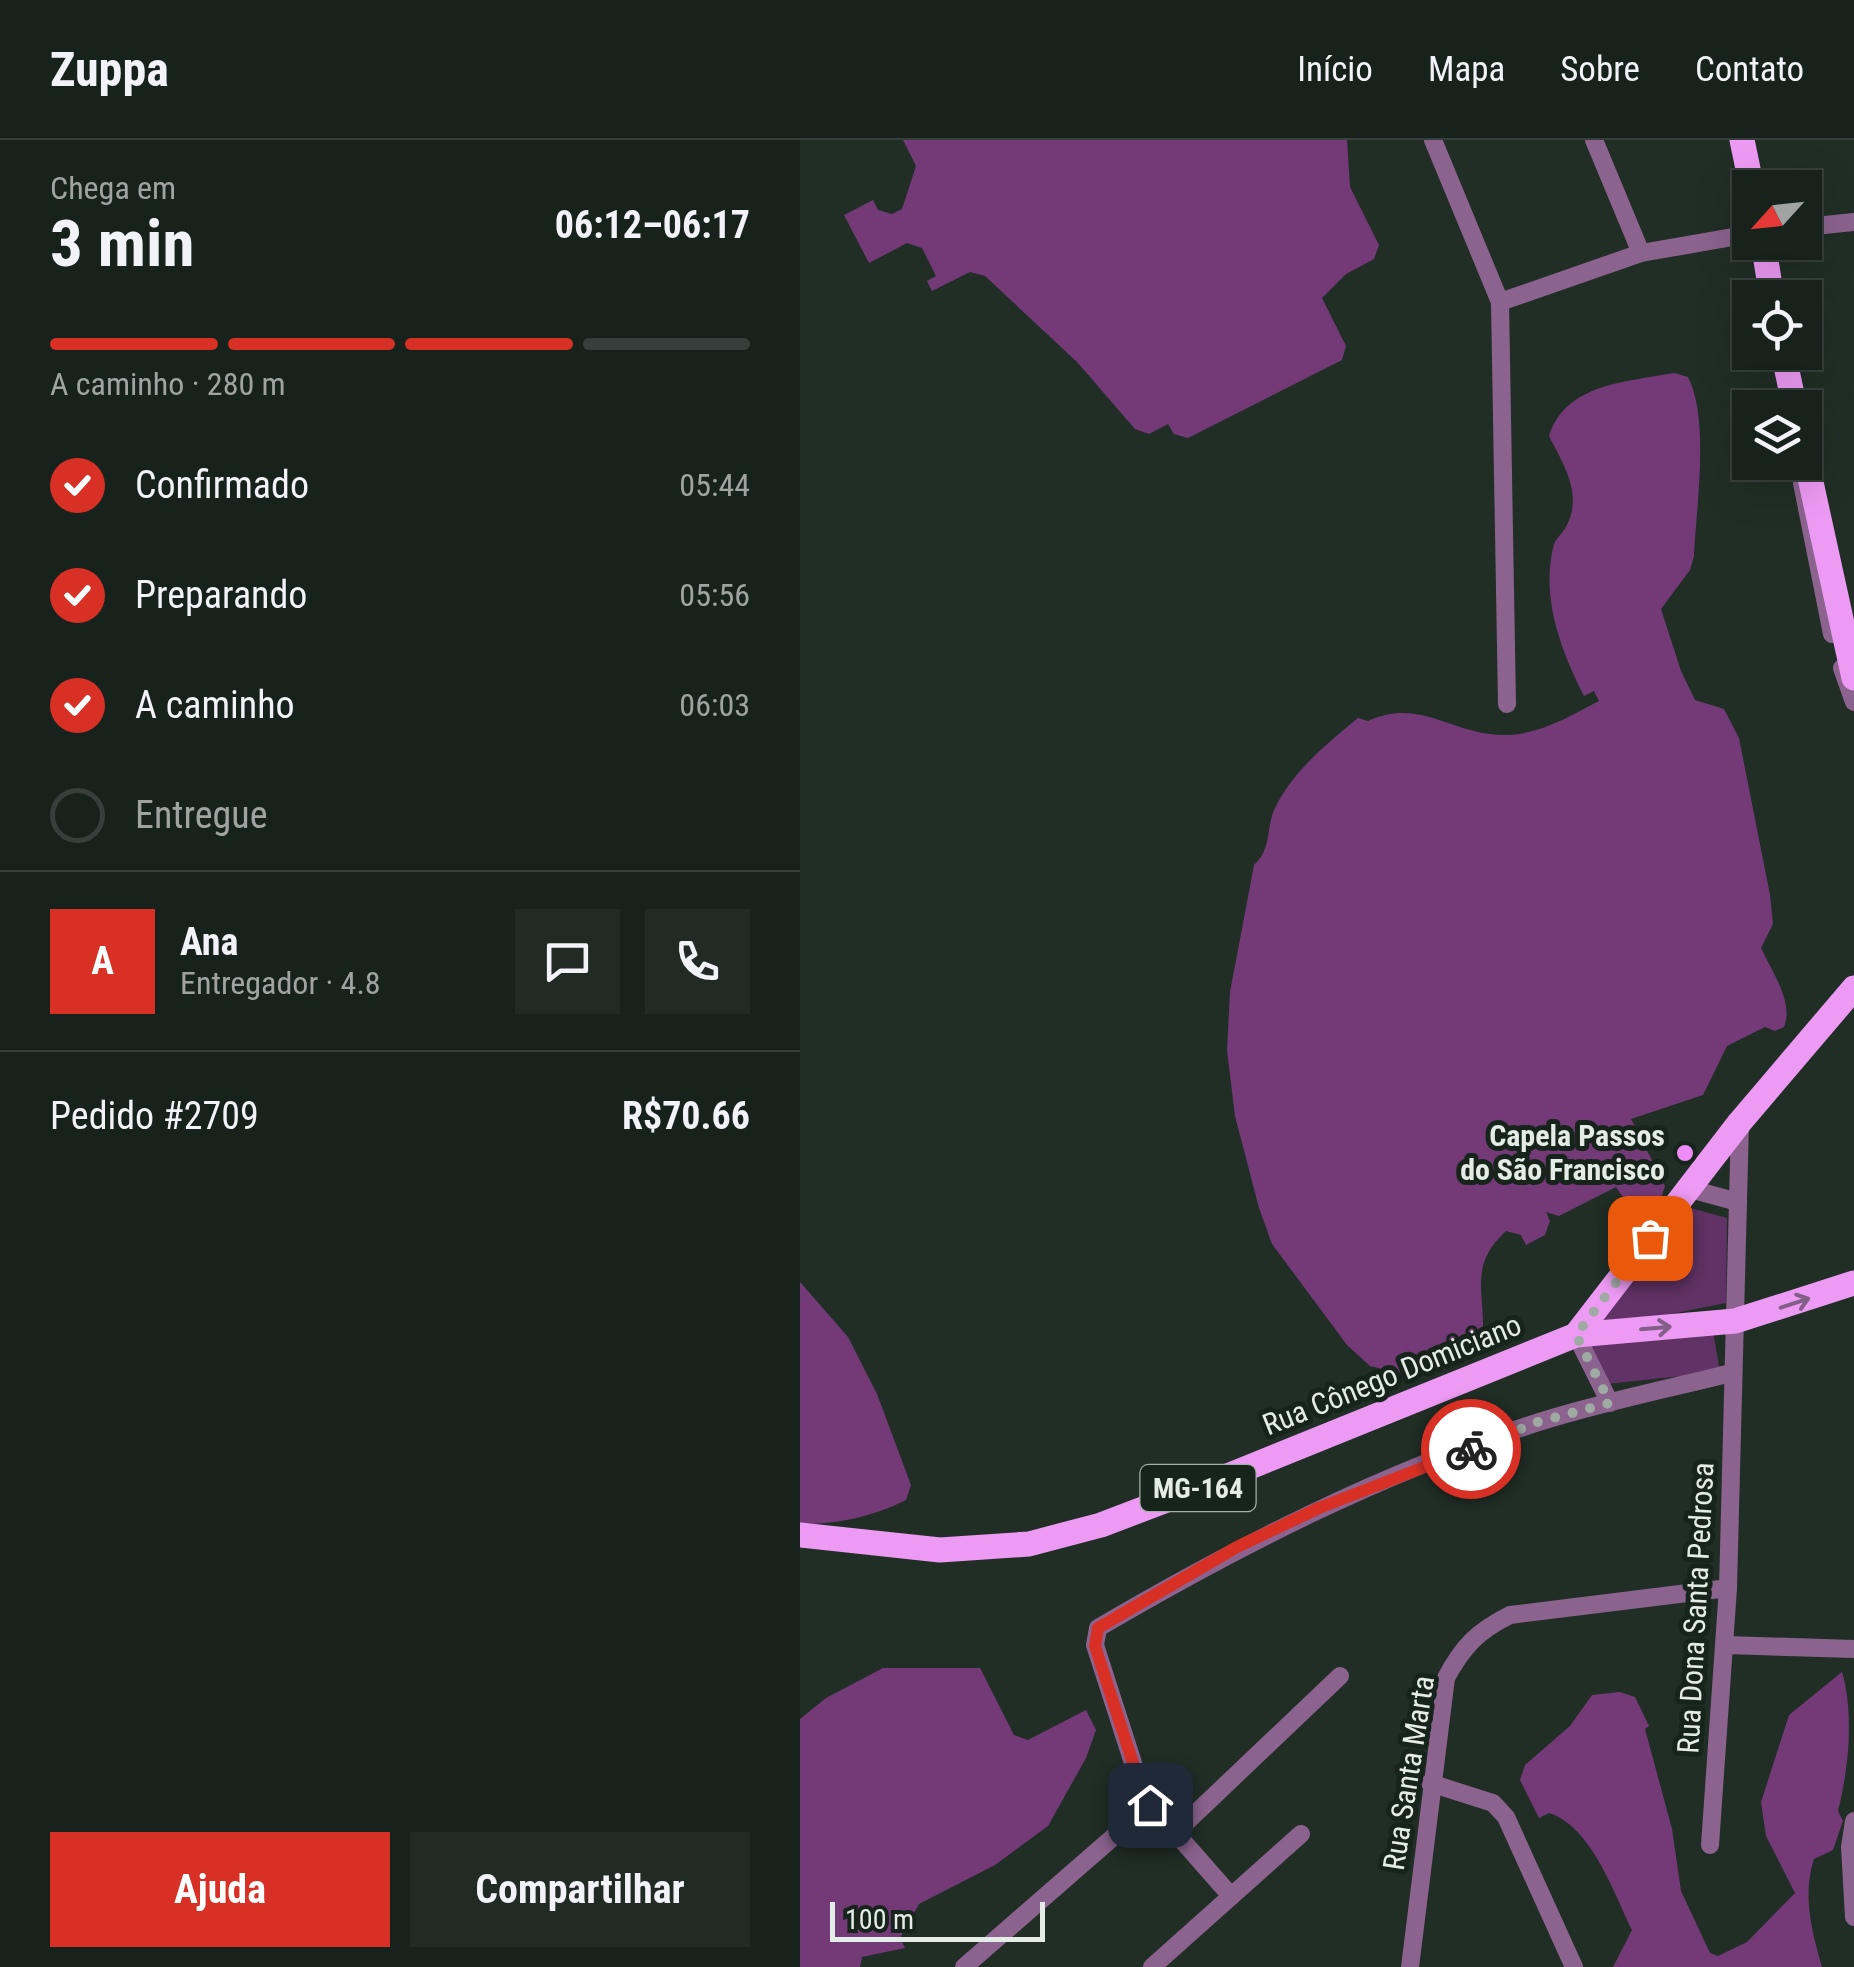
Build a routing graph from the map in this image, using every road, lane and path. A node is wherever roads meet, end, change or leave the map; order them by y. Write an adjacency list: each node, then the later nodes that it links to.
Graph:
1 (1433, 140): 9 (street)
2 (1594, 140): 8 (street)
3 (1742, 140): 4 (main road)
4 (1748, 170)
5 (1854, 222): 6 (street)
6 (1822, 225)
7 (1732, 236): 8 (street)
8 (1641, 252): 9 (street)
9 (1500, 302): 14 (street)
10 (1801, 480): 13 (street)
11 (1810, 480): 12 (main road)
12 (1854, 678)
13 (1854, 702)
14 (1507, 704)
15 (1850, 992): 16 (main road)
16 (1740, 1122): 17 (main road); 18 (street, Rua Dona Santa Pedrosa)
17 (1690, 1190): 18 (street); 21 (main road)
18 (1738, 1202): 20 (street, Rua Dona Santa Pedrosa)
19 (1854, 1283): 20 (main road, MG-164, one-way to 19)
20 (1735, 1321): 21 (main road, MG-164, one-way to 20); 22 (street, Rua Dona Santa Pedrosa)
21 (1576, 1335): 23 (street); 24 (main road, Rua Cônego Domiciano / MG-164)
22 (1731, 1374): 23 (street); 25 (street, Rua Dona Santa Pedrosa)
23 (1610, 1403): 30 (street)
24 (800, 1535)
25 (1728, 1588): 26 (street, Rua Dona Santa Pedrosa); 29 (street, Rua Santa Marta)
26 (1726, 1645): 27 (street); 34 (street, Rua Dona Santa Pedrosa)
27 (1851, 1648)
28 (1340, 1676): 32 (street)
29 (1430, 1783): 39 (street, Rua Santa Marta); 40 (street)
30 (1150, 1805): 32 (street); 37 (street)
31 (1854, 1821): 36 (street)
32 (1176, 1832): 35 (street)
33 (1301, 1834): 35 (street)
34 (1710, 1845)
35 (1231, 1896): 38 (street)
36 (1854, 1918)
37 (964, 1967)
38 (1152, 1967)
39 (1410, 1967)
40 (1574, 1967)

